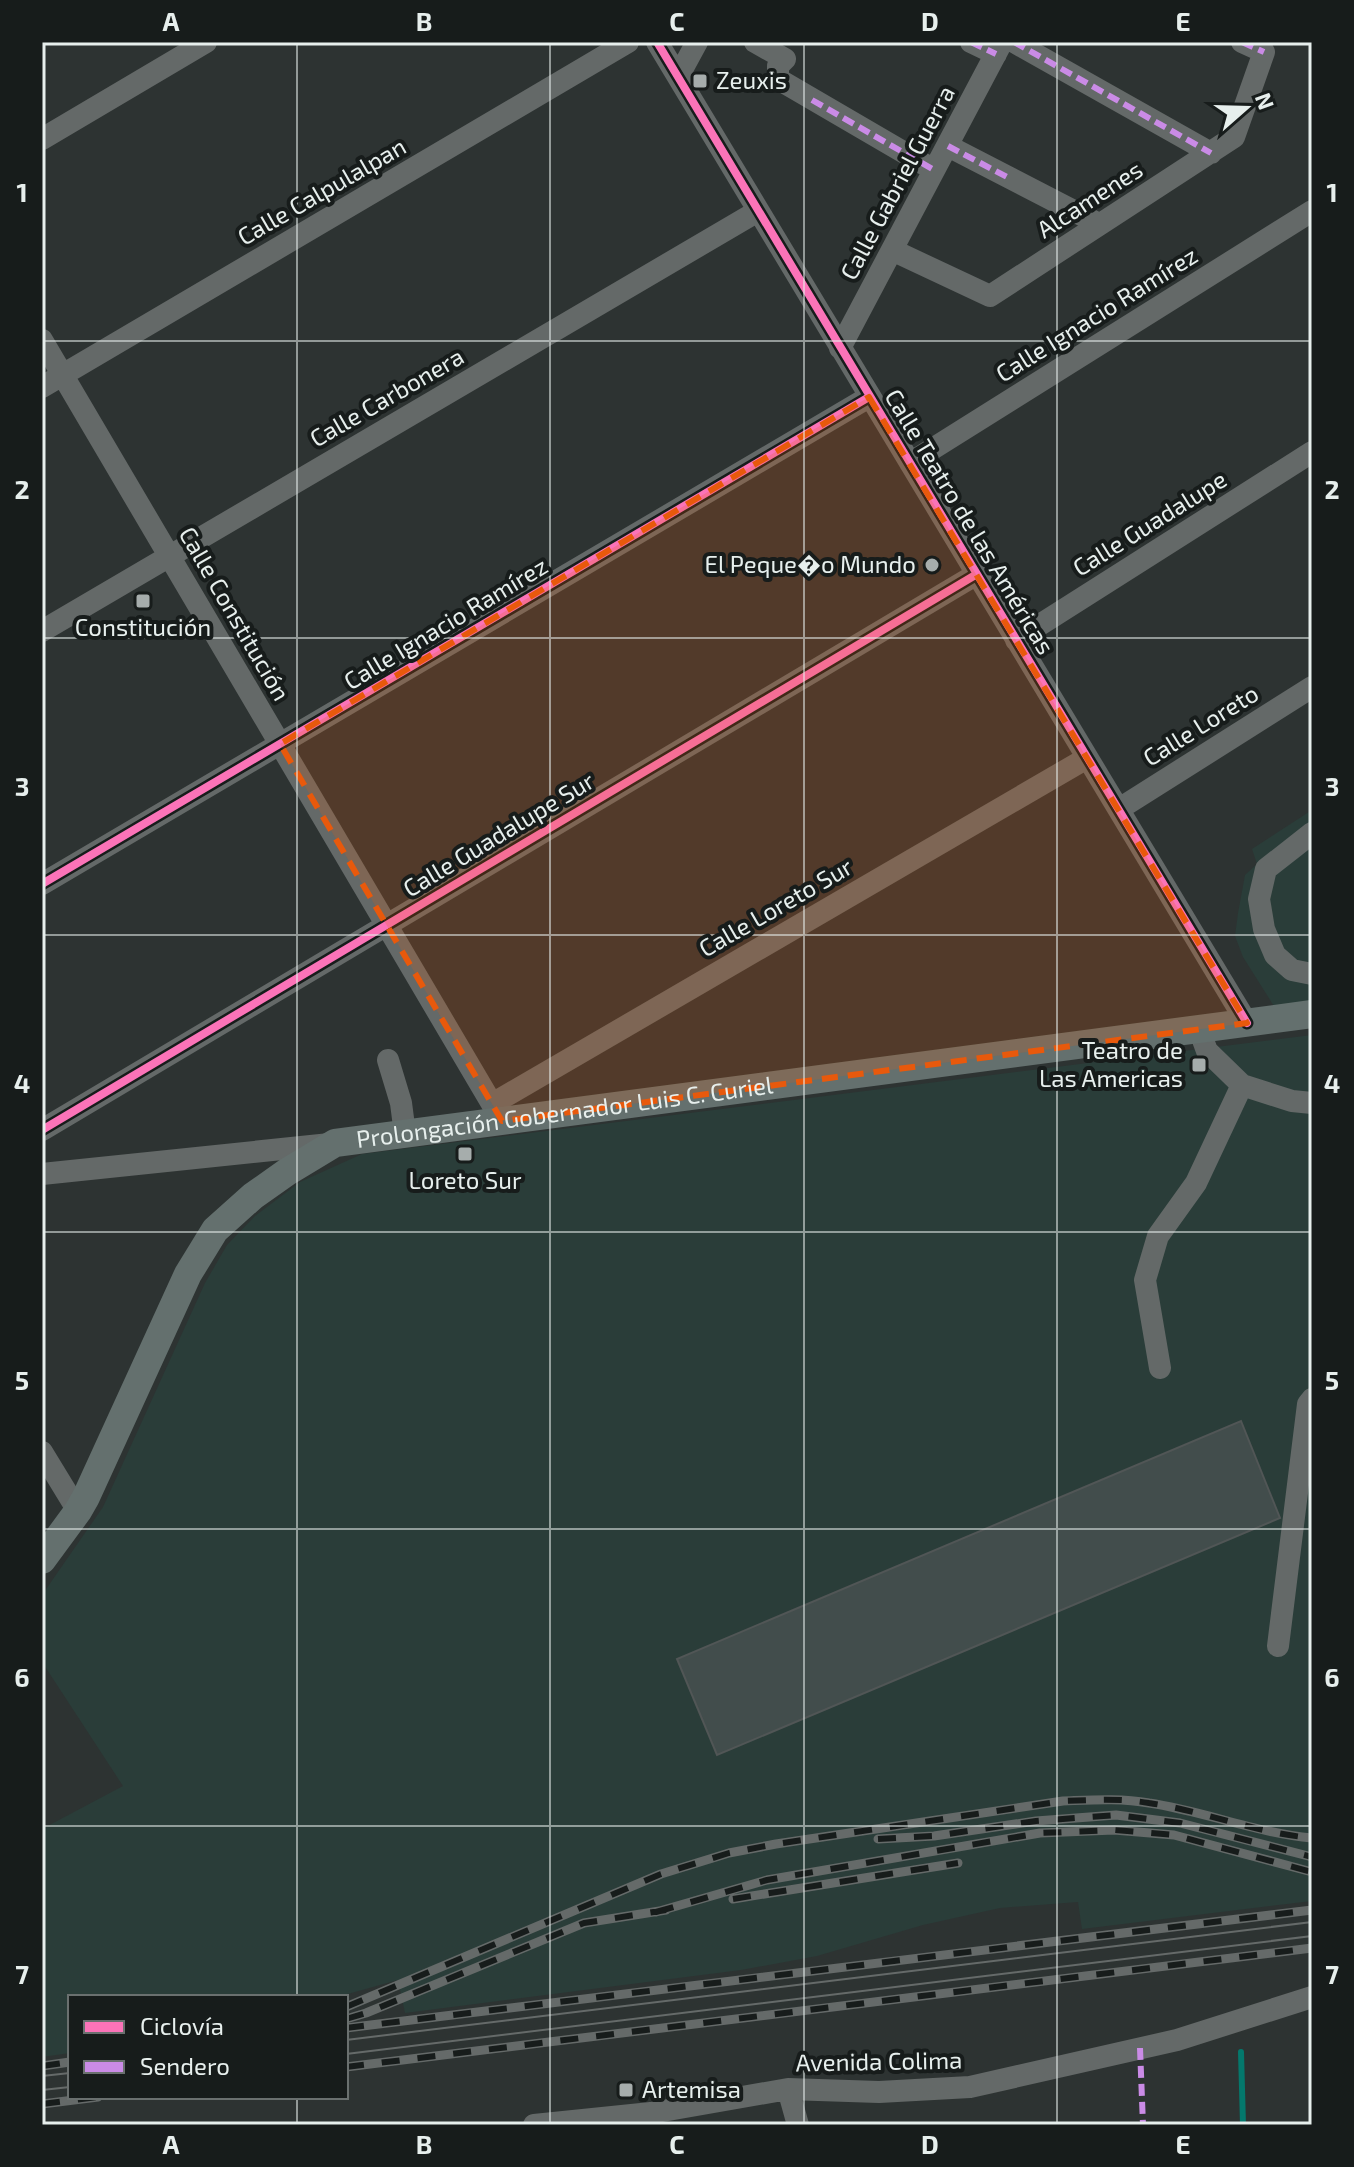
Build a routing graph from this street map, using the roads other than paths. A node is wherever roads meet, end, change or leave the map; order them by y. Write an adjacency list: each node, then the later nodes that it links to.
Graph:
1 (206, 42): 10 (street)
2 (628, 42): 20 (street, Calle Calpulalpan)
3 (657, 42): 9 (street, Calle Teatro de las Américas)
4 (697, 42): 9 (street)
5 (755, 42): 13 (street)
6 (971, 42): 8 (street)
7 (1242, 42): 12 (street, Alcamenes)
8 (1004, 46): 11 (street, Calle Gabriel Guerra); 12 (street)
9 (678, 77): 14 (street, Calle Teatro de las Américas)
10 (42, 139)
11 (948, 146): 13 (street, Calle Gabriel Guerra); 16 (street)
12 (1211, 153): 16 (street, Alcamenes)
13 (934, 170): 17 (street, Calle Gabriel Guerra)
14 (758, 211): 19 (street, Calle Teatro de las Américas); 25 (street, Calle Carbonera)
15 (1312, 211): 24 (street, Calle Ignacio Ramírez)
16 (1099, 224): 17 (street, Alcamenes)
17 (892, 250): 19 (street, Calle Gabriel Guerra)
18 (42, 340): 20 (street, Calle Constitución)
19 (840, 348): 22 (street, Calle Teatro de las Américas)
20 (62, 375): 21 (street, Calle Calpulalpan); 25 (street, Calle Constitución)
21 (42, 387)
22 (869, 397): 24 (street, Calle Teatro de las Américas); 30 (street, Calle Ignacio Ramírez)
23 (1312, 452): 28 (street, Calle Guadalupe)
24 (910, 463): 26 (street, Calle Teatro de las Américas)
25 (169, 556): 27 (street, Calle Carbonera); 30 (street, Calle Constitución)
26 (977, 574): 28 (street, Calle Teatro de las Américas); 35 (street, Calle Guadalupe Sur)
27 (42, 631)
28 (1016, 640): 31 (street, Calle Teatro de las Américas)
29 (1312, 687): 32 (street, Calle Loreto)
30 (280, 744): 34 (street, Calle Ignacio Ramírez); 35 (street, Calle Constitución)
31 (1087, 758): 32 (street, Calle Teatro de las Américas); 43 (street, Calle Loreto Sur)
32 (1119, 809): 38 (street, Calle Teatro de las Américas)
33 (1312, 833): 36 (street)
34 (42, 884)
35 (386, 925): 43 (street, Calle Constitución); 44 (street, Calle Guadalupe Sur)
36 (1312, 974)
37 (1312, 1014): 38 (main road, Prolongación Gobernador Luis C. Curiel)
38 (1247, 1023): 39 (main road, Prolongación Gobernador Luis C. Curiel)
39 (1199, 1029): 41 (street); 43 (main road, Prolongación Gobernador Luis C. Curiel)
40 (388, 1060): 45 (street)
41 (1242, 1085): 42 (street); 48 (street)
42 (1312, 1103)
43 (497, 1112): 45 (main road, Prolongación Gobernador Luis C. Curiel)
44 (42, 1130)
45 (405, 1134): 46 (main road, Prolongación Gobernador Luis C. Curiel)
46 (335, 1143): 47 (street); 51 (main road, Prolongación Gobernador Luis C. Curiel)
47 (42, 1174)
48 (1160, 1368)
49 (1312, 1399): 53 (street)
50 (42, 1452): 51 (street)
51 (78, 1511): 52 (main road, Prolongación Gobernador Luis C. Curiel)
52 (42, 1560)
53 (1278, 1646)
54 (1312, 1997): 55 (street, Avenida Colima)
55 (788, 2089): 56 (street, Avenida Colima); 59 (street)
56 (652, 2119): 57 (street, Avenida Colima)
57 (622, 2120): 58 (street, Avenida Colima)
58 (534, 2125)
59 (798, 2125)

